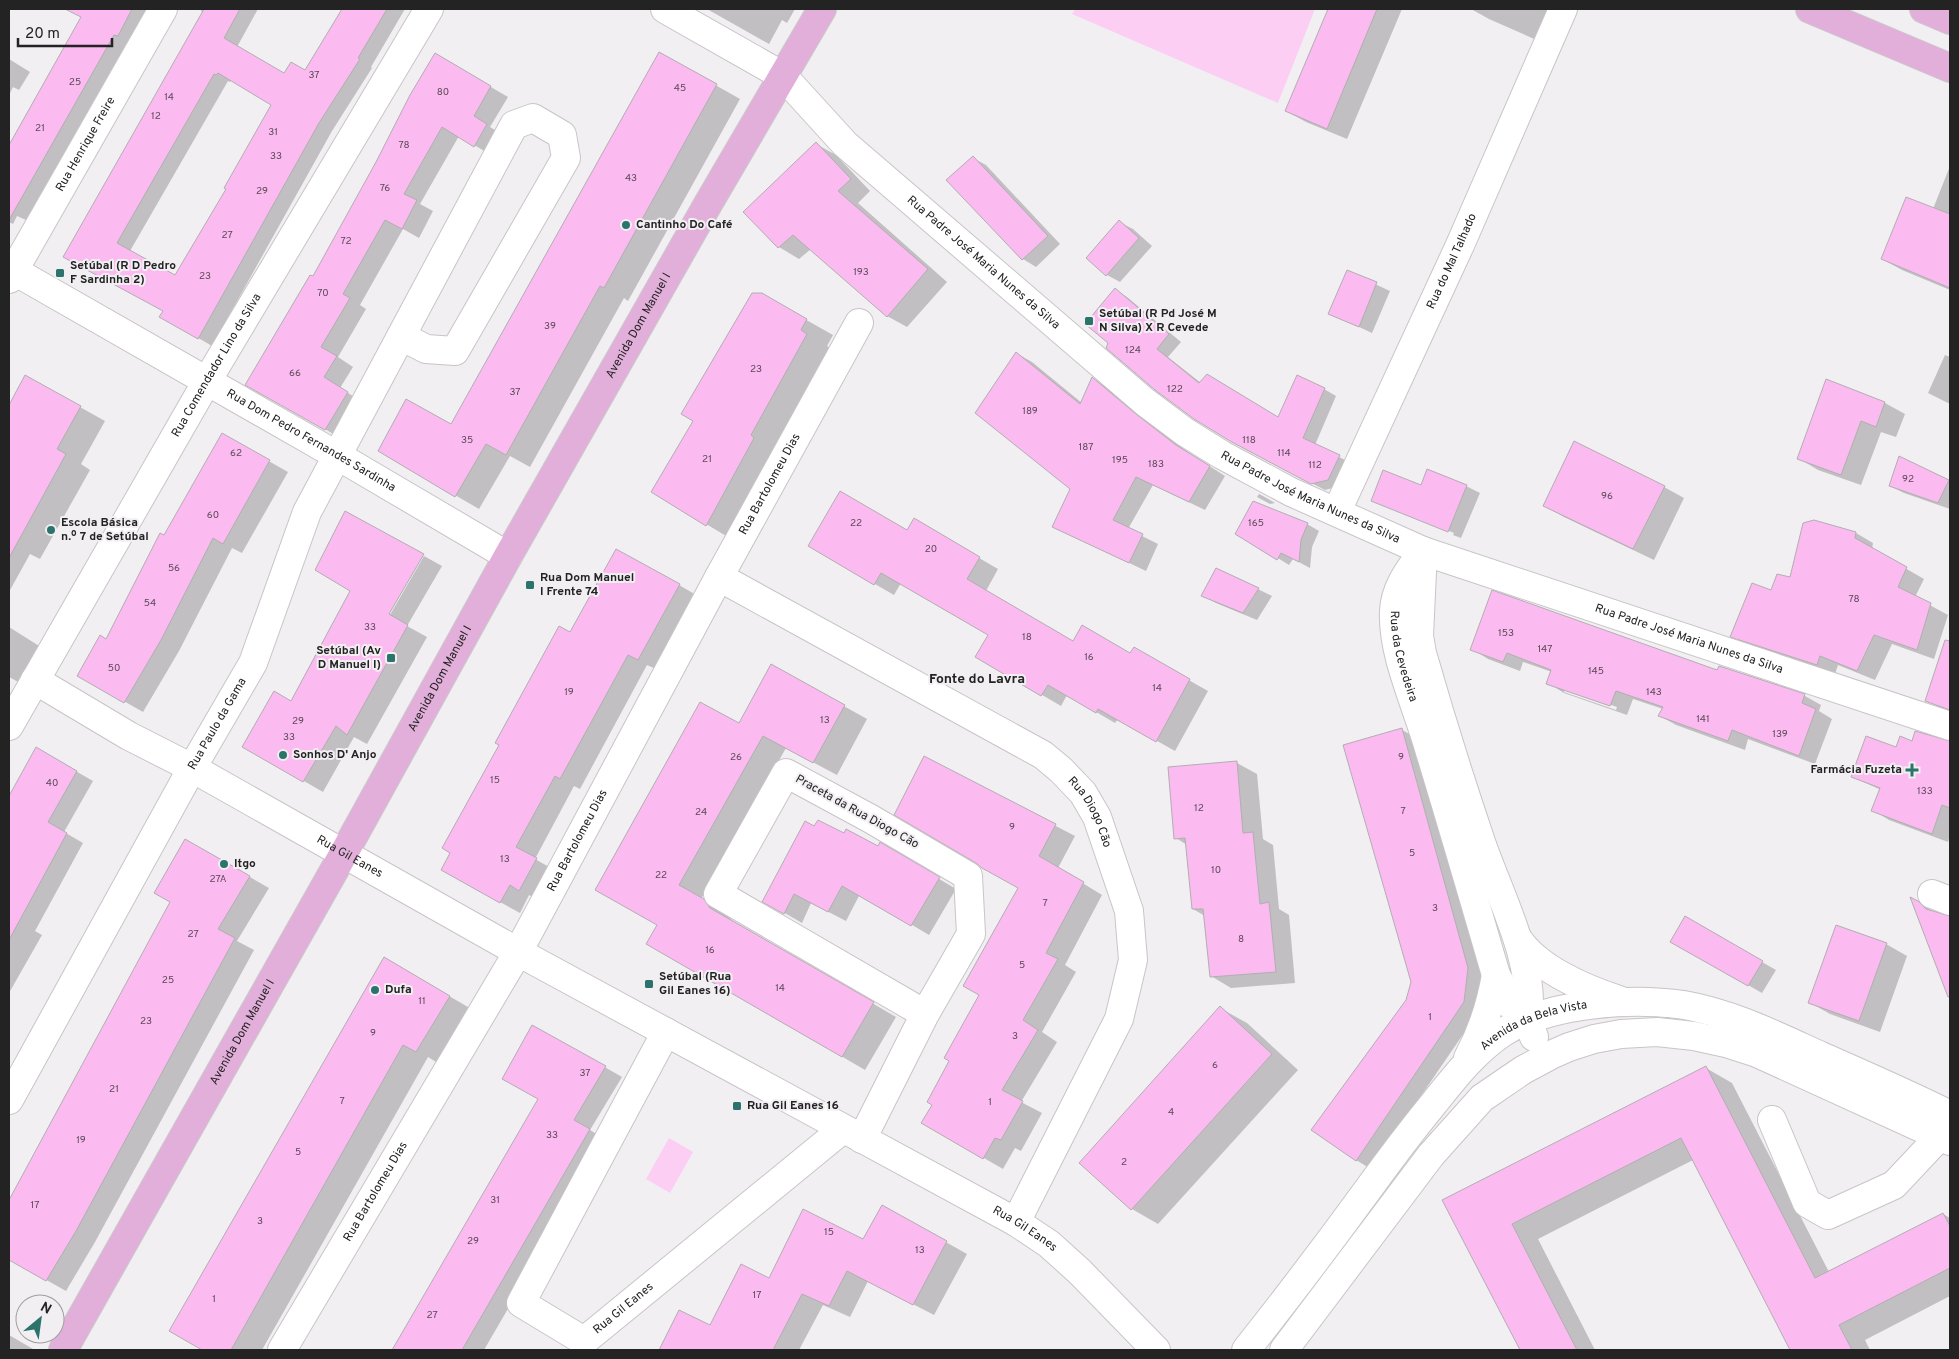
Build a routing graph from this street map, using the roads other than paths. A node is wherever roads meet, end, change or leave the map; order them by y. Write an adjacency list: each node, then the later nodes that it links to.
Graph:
1 (162, 9): 11 (street, Rua Henrique Freire)
2 (429, 9): 14 (street, Rua Comendador Lino da Silva)
3 (665, 9): 10 (street, Rua Padre José Maria Nunes da Silva)
4 (822, 9): 10 (main road, Avenida Dom Manuel I)
5 (1563, 9): 16 (street, Rua do Mal Talhado)
6 (1810, 9): 9 (main road)
7 (1924, 9): 8 (main road)
8 (1950, 20)
9 (1950, 68)
10 (783, 76): 16 (street, Rua Padre José Maria Nunes da Silva); 18 (main road, Avenida Dom Manuel I)
11 (10, 272): 14 (street, Rua Dom Pedro Fernandes Sardinha)
12 (859, 323): 19 (street, Rua Bartolomeu Dias)
13 (401, 336): 13 (street); 15 (street, Rua Paulo da Gama)
14 (207, 381): 15 (street, Rua Dom Pedro Fernandes Sardinha); 20 (street, Rua Comendador Lino da Silva)
15 (338, 456): 18 (street, Rua Dom Pedro Fernandes Sardinha); 23 (street, Rua Paulo da Gama)
16 (1337, 511): 17 (street, Rua Padre José Maria Nunes da Silva)
17 (1424, 551): 22 (street, Rua Padre José Maria Nunes da Silva); 25 (street, Rua da Cevedeira); 27 (street, Rua da Cevedeira)
18 (508, 556): 24 (main road, Avenida Dom Manuel I)
19 (719, 577): 26 (street, Rua Bartolomeu Dias); 38 (street, Rua Diogo Cão)
20 (35, 680): 21 (street, Rua Comendador Lino da Silva); 23 (street, Rua Gil Eanes)
21 (9, 726)
22 (1950, 726)
23 (192, 768): 24 (street, Rua Gil Eanes); 34 (street, Rua Paulo da Gama)
24 (344, 853): 26 (street, Rua Gil Eanes); 39 (main road, Avenida Dom Manuel I)
25 (1514, 933): 28 (street, Rua da Cevedeira); 30 (street, Rua da Cevedeira)
26 (518, 952): 31 (street, Rua Gil Eanes); 40 (street, Rua Bartolomeu Dias)
27 (1496, 974): 30 (street, Rua da Cevedeira); 33 (street, Rua da Cevedeira)
28 (1627, 1002): 30 (street, Avenida da Bela Vista); 36 (street, Avenida da Bela Vista)
29 (924, 1014): 29 (street, Praceta da Rua Diogo Cão); 37 (street, Praceta da Rua Diogo Cão)
30 (1528, 1021): 32 (street); 33 (street, Avenida da Bela Vista)
31 (666, 1032): 37 (street, Rua Gil Eanes); 37 (street, Rua Gil Eanes)
32 (1543, 1059): 36 (street); 43 (street)
33 (1464, 1067): 42 (street, Avenida da Bela Vista)
34 (9, 1100)
35 (1772, 1120): 36 (street)
36 (1947, 1131)
37 (852, 1134): 38 (street, Rua Gil Eanes)
38 (1016, 1222): 41 (street, Rua Gil Eanes)
39 (63, 1350)
40 (282, 1350)
41 (1156, 1350)
42 (1246, 1350)
43 (1284, 1350)

